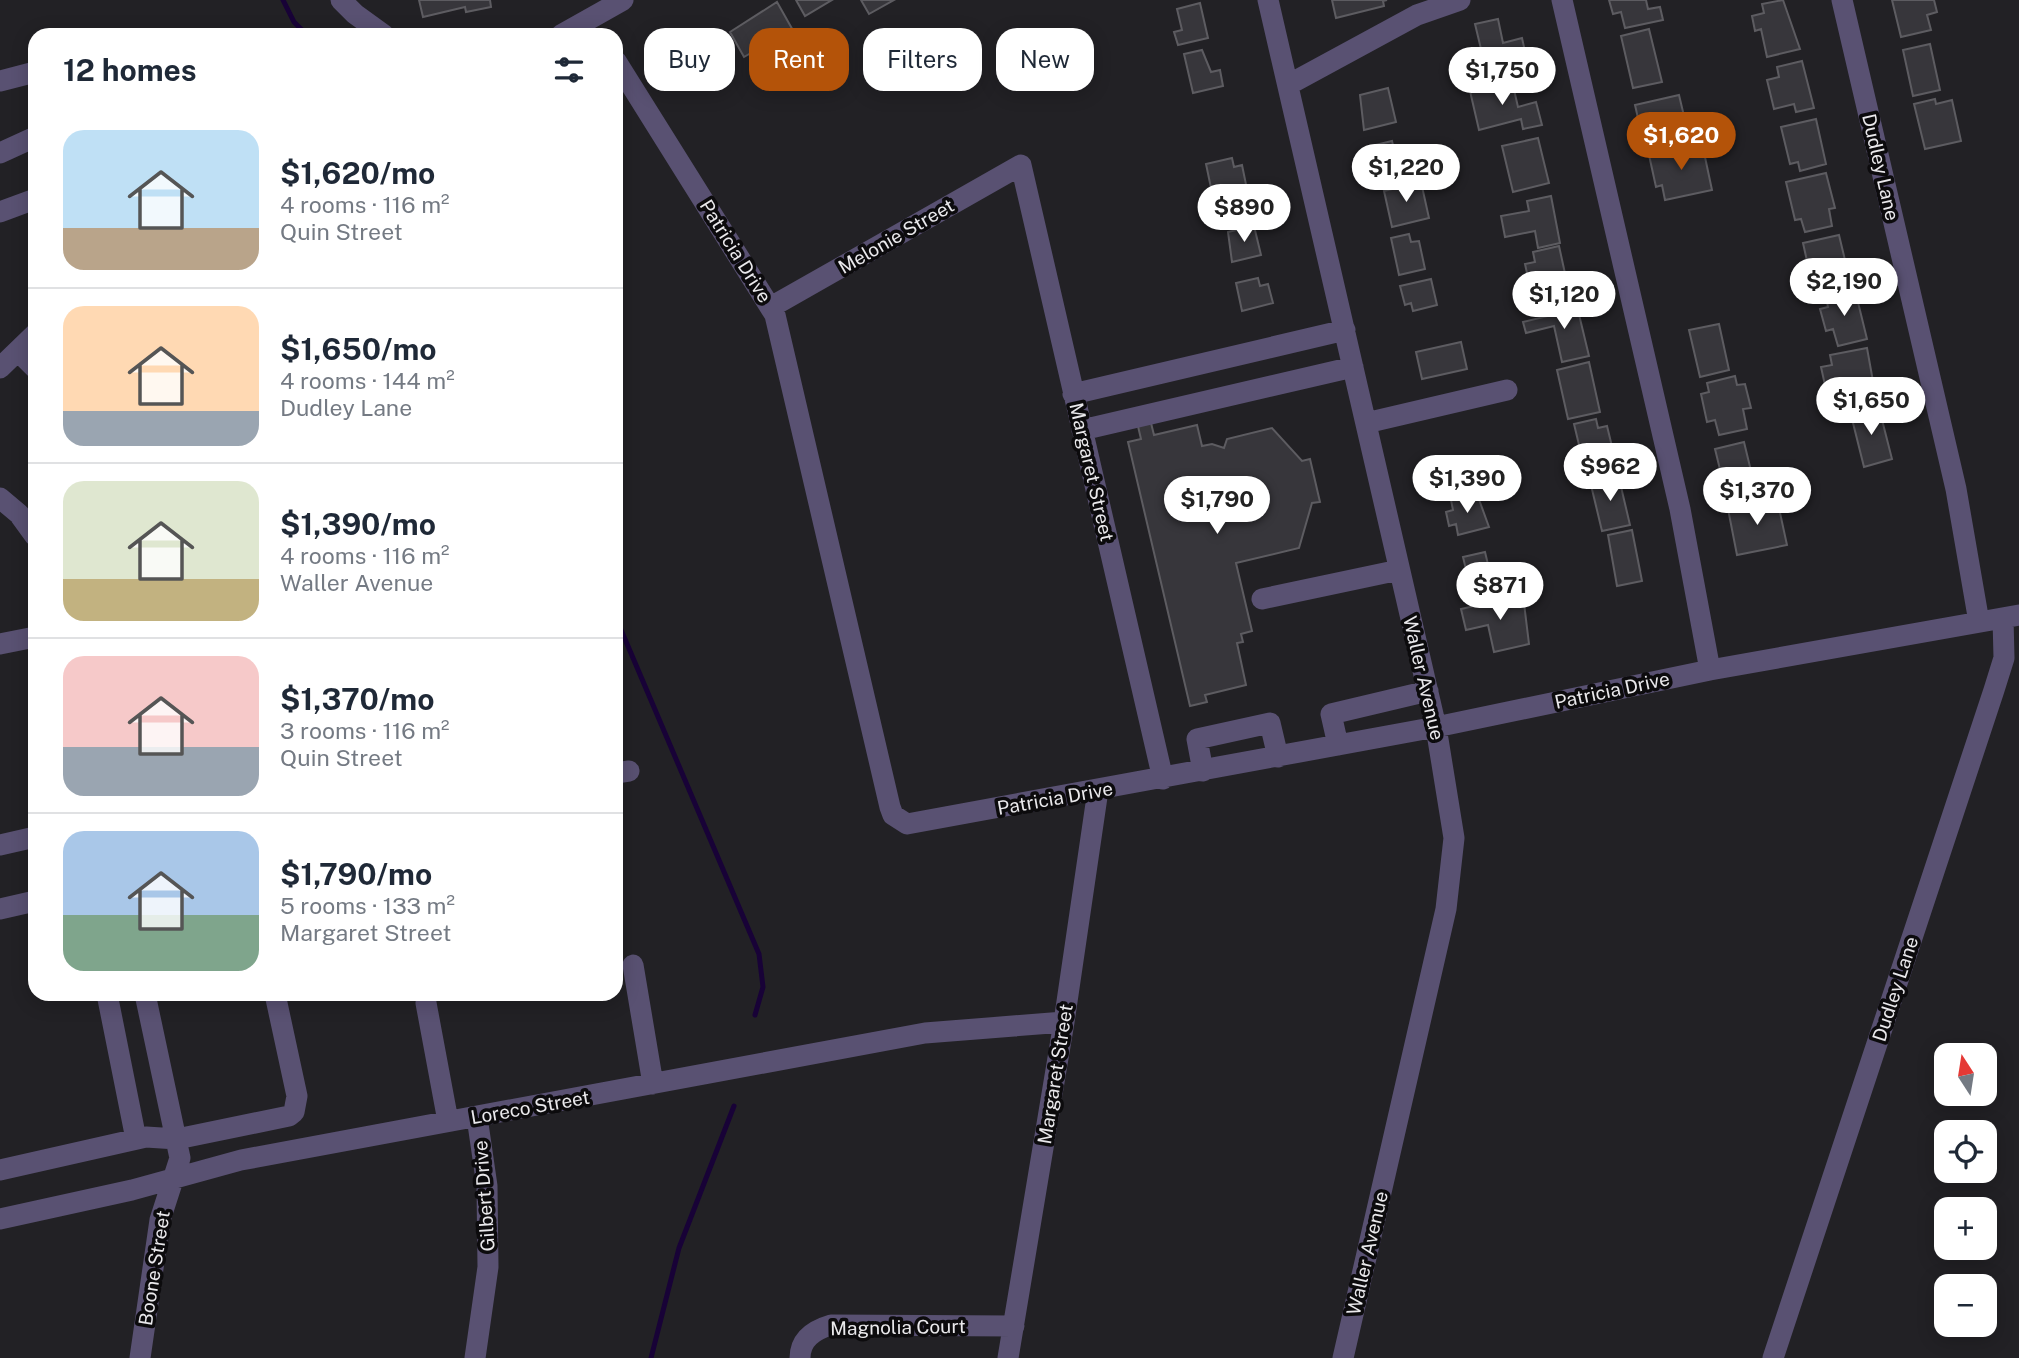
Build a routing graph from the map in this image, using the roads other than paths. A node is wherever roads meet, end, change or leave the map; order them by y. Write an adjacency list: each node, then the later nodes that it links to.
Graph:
1 (341, 0): 8 (street)
2 (623, 0): 7 (street)
3 (1268, 0): 12 (street, Waller Avenue)
4 (1460, 0): 12 (street)
5 (1562, 0): 39 (street)
6 (1842, 0): 36 (street, Dudley Lane)
7 (594, 27)
8 (374, 28)
9 (623, 72): 18 (street, Patricia Drive)
10 (28, 74): 11 (street)
11 (0, 81)
12 (1288, 85): 19 (street, Waller Avenue)
13 (28, 140): 14 (street)
14 (0, 153)
15 (1021, 165): 18 (street, Melonie Street); 27 (street, Margaret Street)
16 (28, 202): 17 (street)
17 (0, 212)
18 (772, 307): 46 (street, Patricia Drive)
19 (1345, 330): 23 (street); 24 (street, Waller Avenue)
20 (28, 341): 21 (street)
21 (18, 351): 22 (street); 25 (street)
22 (28, 361)
23 (1197, 365): 27 (street); 28 (street)
24 (1353, 367): 28 (street); 29 (street, Waller Avenue)
25 (0, 368)
26 (1507, 390): 29 (street)
27 (1073, 394): 30 (street, Margaret Street)
28 (1206, 401): 30 (street)
29 (1366, 423): 33 (street, Waller Avenue)
30 (1082, 430): 45 (street, Margaret Street)
31 (0, 498): 32 (street)
32 (28, 526)
33 (1399, 570): 34 (street); 40 (street, Waller Avenue)
34 (1262, 599)
35 (2011, 616): 36 (street, Patricia Drive); 71 (street, Dudley Lane)
36 (1979, 622): 39 (street, Patricia Drive)
37 (28, 639): 38 (street)
38 (0, 644)
39 (1710, 670): 41 (street, Patricia Drive)
40 (1427, 691): 41 (street, Waller Avenue); 42 (street)
41 (1436, 727): 42 (street, Patricia Drive); 70 (street, Waller Avenue)
42 (1338, 746): 43 (street, Patricia Drive)
43 (1278, 757): 44 (street, Patricia Drive); 44 (street)
44 (1203, 771): 45 (street, Patricia Drive)
45 (1163, 779): 46 (street, Patricia Drive)
46 (1098, 790): 56 (street, Margaret Street)
47 (28, 839): 48 (street)
48 (0, 845)
49 (28, 903): 50 (street)
50 (0, 909)
51 (632, 965): 57 (street)
52 (108, 1001): 60 (street)
53 (147, 1001): 61 (street, Boone Street)
54 (277, 1001): 61 (street)
55 (426, 1003): 59 (street)
56 (1064, 1022): 57 (street, Loreco Street); 65 (street, Margaret Street)
57 (653, 1084): 58 (street, Loreco Street)
58 (477, 1117): 59 (street, Loreco Street); 67 (street, Gilbert Drive)
59 (449, 1121): 63 (street, Loreco Street)
60 (136, 1139): 61 (street); 62 (street)
61 (177, 1139): 63 (street, Boone Street)
62 (0, 1170)
63 (174, 1179): 64 (street, Loreco Street); 66 (street, Boone Street)
64 (0, 1219)
65 (1014, 1326): 68 (street, Magnolia Court); 69 (street, Margaret Street)
66 (140, 1358)
67 (475, 1358)
68 (800, 1358)
69 (1008, 1358)
70 (1343, 1358)
71 (1773, 1358)

